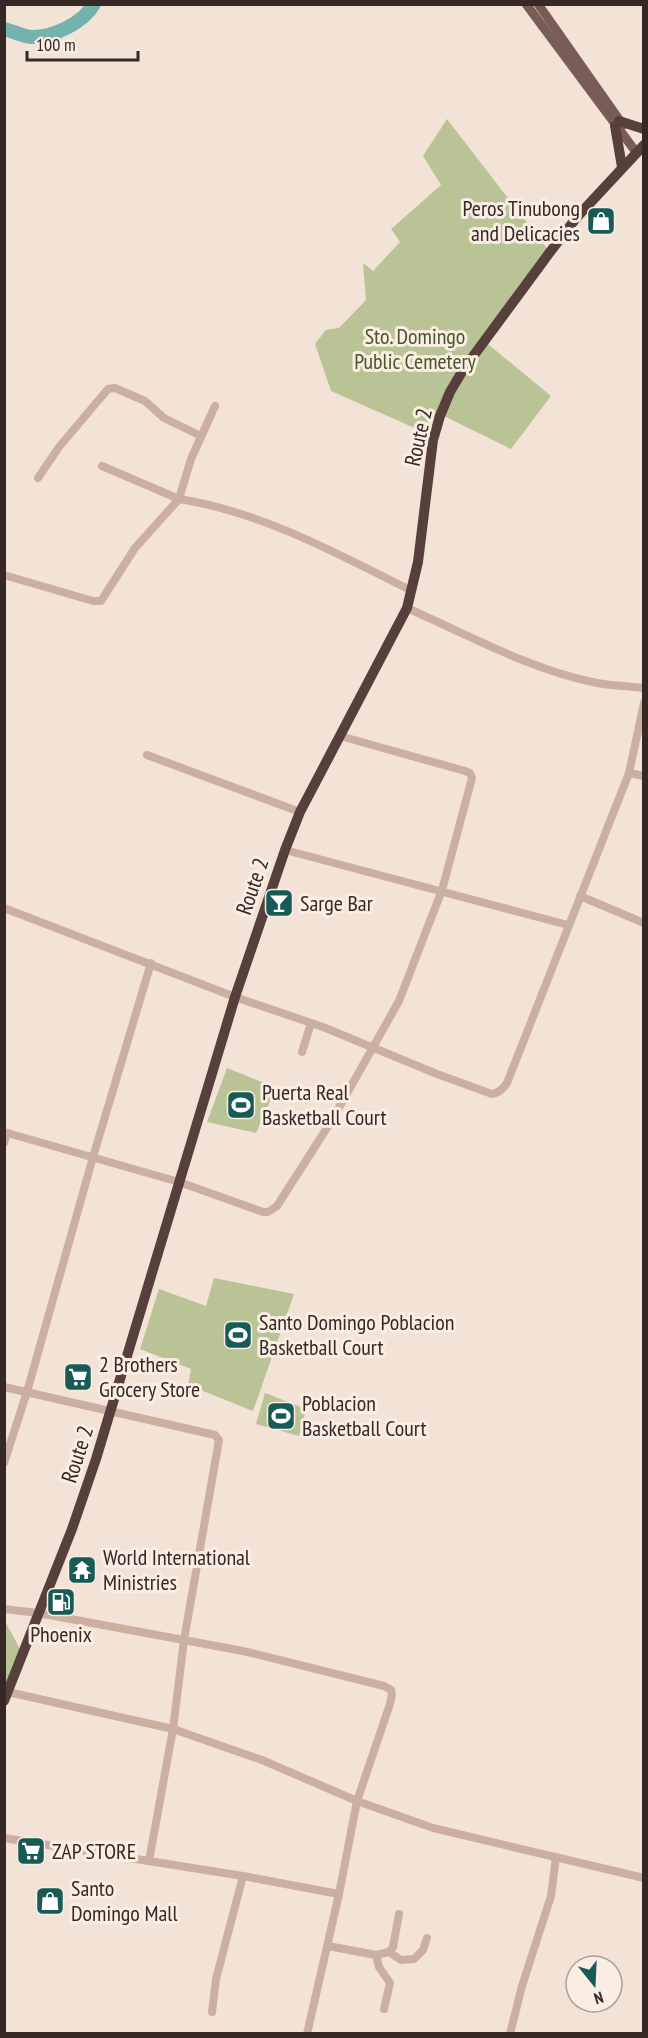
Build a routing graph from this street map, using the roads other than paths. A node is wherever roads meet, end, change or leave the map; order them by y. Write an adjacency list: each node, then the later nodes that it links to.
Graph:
1 (526, 4): 3 (main road)
2 (538, 4): 3 (main road)
3 (617, 123): 4 (highway); 5 (main road); 6 (highway)
4 (644, 129)
5 (640, 148): 6 (highway, Route 2)
6 (622, 168): 13 (highway, Route 2)
7 (215, 405): 8 (street)
8 (201, 435): 10 (street); 11 (street)
9 (102, 466): 11 (street)
10 (38, 478)
11 (179, 499): 12 (street); 13 (street)
12 (4, 575)
13 (412, 591): 14 (highway, Route 2)
14 (407, 608): 15 (street); 17 (highway, Route 2)
15 (644, 687)
16 (644, 703): 19 (street)
17 (340, 736): 21 (highway, Route 2); 23 (street)
18 (147, 755): 21 (street)
19 (629, 772): 20 (street); 24 (street)
20 (644, 776)
21 (300, 812): 22 (highway, Route 2)
22 (285, 850): 23 (street); 29 (highway, Route 2)
23 (442, 890): 27 (street); 31 (street)
24 (580, 896): 26 (street); 27 (street)
25 (4, 908): 28 (street)
26 (644, 923)
27 (568, 925): 31 (street)
28 (151, 963): 29 (street); 35 (street)
29 (235, 997): 30 (street); 36 (highway, Route 2)
30 (311, 1023): 31 (street); 32 (street)
31 (374, 1048): 36 (street)
32 (302, 1052)
33 (6, 1133): 34 (street); 35 (street)
34 (4, 1143)
35 (93, 1157): 36 (street); 38 (street)
36 (179, 1182): 39 (highway, Route 2)
37 (4, 1387): 38 (street)
38 (27, 1392): 39 (street); 40 (street)
39 (110, 1413): 42 (highway, Route 2); 43 (street)
40 (4, 1464)
41 (4, 1609): 42 (street)
42 (38, 1613): 43 (street); 44 (highway, Route 2)
43 (184, 1640): 45 (street); 46 (street)
44 (6, 1696): 45 (street)
45 (173, 1729): 46 (street); 49 (street)
46 (357, 1801): 48 (street); 52 (street)
47 (4, 1838): 49 (street)
48 (556, 1857): 51 (street); 61 (street)
49 (149, 1861): 50 (street)
50 (243, 1876): 52 (street); 59 (street)
51 (644, 1878)
52 (339, 1894): 55 (street)
53 (399, 1914): 56 (street)
54 (427, 1938): 56 (street)
55 (328, 1946): 57 (street); 60 (street)
56 (389, 1952): 57 (street)
57 (376, 1955): 58 (street)
58 (384, 2009)
59 (212, 2012)
60 (307, 2034)
61 (510, 2034)

